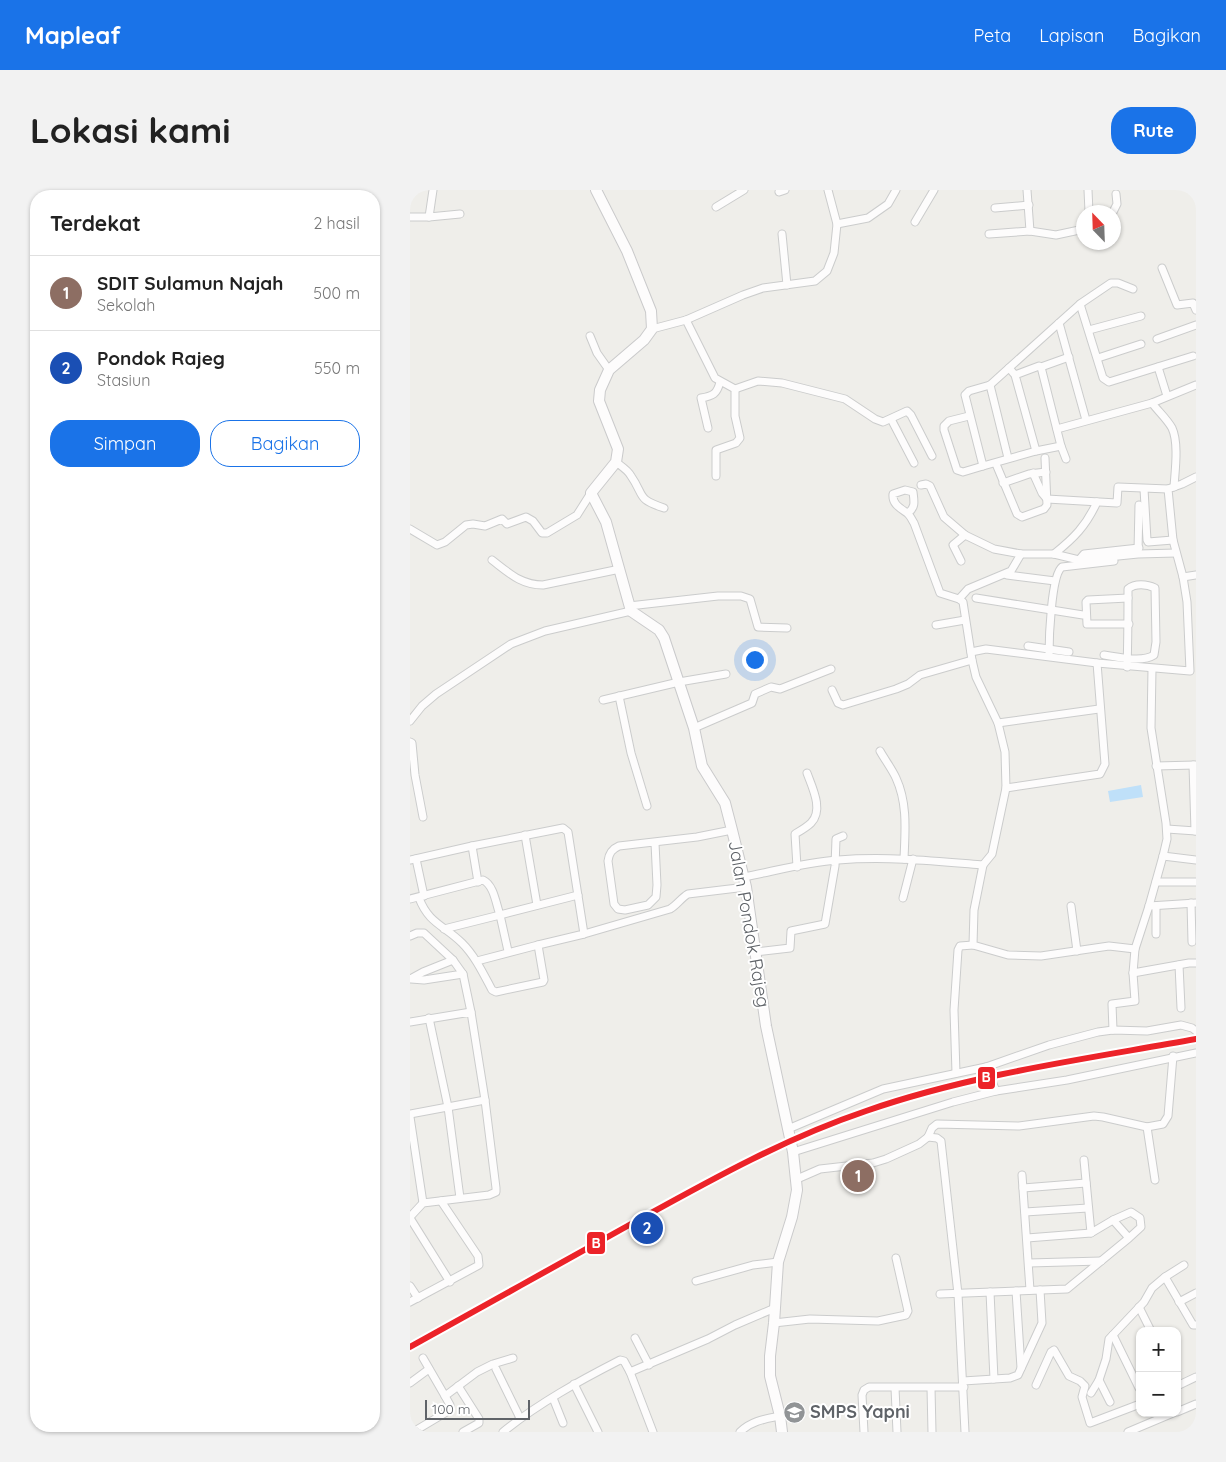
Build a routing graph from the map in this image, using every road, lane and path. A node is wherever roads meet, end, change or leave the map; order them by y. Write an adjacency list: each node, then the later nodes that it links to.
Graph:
1 (433, 190): 17 (street)
2 (596, 190): 33 (main road)
3 (744, 190): 13 (street)
4 (828, 190): 19 (street)
5 (896, 190): 19 (street)
6 (934, 190): 18 (street)
7 (1027, 190): 10 (street)
8 (1088, 190): 11 (street)
9 (1116, 194): 12 (street)
10 (1029, 205): 14 (street); 20 (street)
11 (1089, 205)
12 (1116, 205)
13 (716, 207)
14 (995, 208)
15 (460, 214): 17 (street)
16 (410, 216): 17 (street)
17 (429, 217)
18 (915, 222)
19 (837, 224): 25 (street)
20 (1030, 230): 21 (street); 23 (street)
21 (1076, 231)
22 (782, 234): 25 (street)
23 (989, 234)
24 (1162, 268): 28 (street)
25 (786, 285): 30 (street)
26 (1133, 289): 27 (street)
27 (1080, 304): 31 (street); 34 (street)
28 (1196, 310)
29 (1141, 316): 34 (street)
30 (686, 320): 33 (street); 46 (street)
31 (1059, 323): 39 (street); 43 (street)
32 (1196, 325): 36 (street)
33 (652, 328): 44 (main road)
34 (1089, 330): 40 (street)
35 (590, 336): 44 (street)
36 (1156, 339)
37 (1141, 344): 40 (street)
38 (1193, 356): 42 (street)
39 (1069, 357): 41 (street); 54 (street)
40 (1098, 358): 42 (street)
41 (1041, 367): 45 (street); 56 (street)
42 (1158, 367): 50 (street)
43 (1009, 368): 45 (street); 47 (street)
44 (609, 370): 63 (main road)
45 (1015, 375): 58 (street)
46 (720, 382): 49 (street); 55 (street)
47 (990, 385): 52 (street); 60 (street)
48 (1196, 385): 50 (street)
49 (735, 389): 53 (street); 69 (street)
50 (1168, 396): 51 (street)
51 (1152, 404): 54 (street); 73 (street)
52 (970, 416): 66 (street); 66 (street)
53 (891, 419): 59 (street); 64 (street)
54 (1086, 420): 56 (street)
55 (708, 428)
56 (1057, 429): 57 (street)
57 (1061, 446): 58 (street); 62 (street)
58 (1036, 451): 60 (street)
59 (932, 456)
60 (1008, 458): 66 (street)
61 (1045, 458): 67 (street)
62 (1066, 459)
63 (616, 462): 75 (main road); 79 (street)
64 (914, 463)
65 (996, 464): 71 (street)
66 (983, 466)
67 (1046, 472): 68 (street); 76 (street)
68 (1033, 473): 71 (street); 76 (street)
69 (716, 476)
70 (1196, 478): 73 (street)
71 (1003, 483): 76 (street)
72 (921, 485): 82 (street)
73 (1171, 488): 74 (street); 83 (street)
74 (1144, 489): 77 (street); 83 (street)
75 (591, 493): 81 (street); 91 (main road)
76 (1047, 499): 77 (street)
77 (1098, 502): 87 (street)
78 (1139, 505): 84 (street)
79 (664, 508)
80 (908, 513): 96 (street)
81 (410, 529)
82 (965, 535): 86 (street); 89 (street)
83 (1173, 540): 85 (street)
84 (1138, 551): 85 (street); 87 (street)
85 (1176, 553): 94 (street)
86 (1021, 554): 87 (street); 96 (street)
87 (1054, 554)
88 (492, 560): 91 (street)
89 (961, 561)
90 (1114, 561): 95 (street)
91 (620, 569): 99 (main road)
92 (1007, 574): 95 (street)
93 (1196, 575): 94 (street)
94 (1183, 577): 116 (street)
95 (1055, 582): 100 (street)
96 (960, 598): 102 (street)
97 (976, 598): 100 (street)
98 (1128, 598): 103 (street); 103 (street); 111 (street)
99 (630, 609): 105 (street); 118 (main road, Jalan Pondok Rajeg); 123 (street)
100 (1052, 611): 101 (street); 108 (street)
101 (1083, 615)
102 (965, 620): 104 (street); 110 (street)
103 (1128, 624): 111 (street)
104 (936, 625)
105 (787, 628)
106 (1028, 646): 108 (street)
107 (1069, 652): 108 (street)
108 (1049, 653): 110 (street); 112 (street)
109 (1104, 655): 111 (street)
110 (972, 656): 119 (street); 124 (street)
111 (1127, 658): 113 (street)
112 (1098, 663): 113 (street); 122 (street)
113 (1127, 666): 115 (street)
114 (831, 669): 125 (street)
115 (1152, 669): 116 (street); 129 (street)
116 (1193, 672)
117 (726, 674): 118 (street)
118 (679, 682): 120 (street); 125 (main road, Jalan Pondok Rajeg)
119 (832, 690)
120 (618, 696): 121 (street); 132 (street)
121 (603, 700)
122 (1099, 708): 124 (street); 131 (street)
123 (410, 721)
124 (998, 723): 131 (street)
125 (694, 728): 134 (main road, Jalan Pondok Rajeg)
126 (410, 742): 133 (street)
127 (880, 751): 143 (street)
128 (1194, 765): 129 (street); 136 (street)
129 (1156, 766): 135 (street)
130 (807, 773): 148 (street)
131 (1006, 788): 147 (street)
132 (647, 806)
133 (423, 817)
134 (732, 830): 139 (street); 150 (main road, Jalan Pondok Rajeg)
135 (1167, 830): 136 (street); 141 (street)
136 (1196, 831)
137 (525, 835): 140 (street); 153 (street); 158 (street)
138 (843, 836): 145 (street)
139 (656, 843): 139 (street)
140 (472, 846): 142 (street); 149 (street)
141 (1163, 856): 146 (street); 151 (street)
142 (413, 859): 154 (street)
143 (904, 859): 144 (street); 145 (street)
144 (913, 859): 147 (street); 155 (street)
145 (835, 860): 148 (street); 172 (street)
146 (1196, 860)
147 (983, 865): 168 (street)
148 (797, 867): 150 (street)
149 (478, 882): 154 (street); 161 (street)
150 (745, 882): 163 (street); 172 (main road, Jalan Pondok Rajeg)
151 (1156, 882): 152 (street); 160 (street)
152 (1196, 882)
153 (578, 895): 158 (street); 163 (street)
154 (422, 897): 156 (street); 162 (street)
155 (903, 898)
156 (410, 899)
157 (1193, 903): 160 (street); 166 (street)
158 (537, 904): 161 (street)
159 (1070, 906): 171 (street)
160 (1152, 906): 164 (street); 169 (street)
161 (500, 915): 162 (street); 170 (street)
162 (444, 929): 174 (street)
163 (584, 934): 167 (street)
164 (1156, 934)
165 (410, 936): 173 (street)
166 (1192, 942)
167 (538, 945): 170 (street); 174 (street)
168 (973, 945): 171 (street); 189 (street)
169 (1135, 949): 171 (street); 177 (street)
170 (508, 951): 174 (street)
171 (1077, 951)
172 (756, 952): 195 (main road, Jalan Pondok Rajeg)
173 (453, 960): 178 (street); 179 (street)
174 (476, 961)
175 (1196, 963): 176 (street)
176 (1179, 965): 177 (street); 180 (street)
177 (1133, 973): 184 (street)
178 (463, 974): 179 (street); 181 (street)
179 (410, 980)
180 (1181, 1008)
181 (470, 1012): 182 (street); 191 (street)
182 (429, 1018): 183 (street); 192 (street)
183 (410, 1022)
184 (1113, 1030): 185 (street); 188 (street)
185 (1196, 1031)
186 (1196, 1053): 187 (street)
187 (1173, 1056): 190 (street); 194 (street)
188 (986, 1067): 189 (street); 190 (street)
189 (956, 1073): 195 (street)
190 (996, 1091): 197 (street)
191 (485, 1100): 192 (street); 204 (street)
192 (448, 1107): 193 (street); 204 (street)
193 (410, 1115): 206 (street)
194 (1147, 1126): 196 (street); 201 (street)
195 (788, 1129): 197 (main road, Jalan Pondok Rajeg)
196 (928, 1138): 200 (street); 229 (street)
197 (794, 1152): 200 (main road, Jalan Pondok Rajeg)
198 (1084, 1160): 202 (street)
199 (1022, 1175): 203 (street)
200 (797, 1179): 216 (main road, Jalan Pondok Rajeg)
201 (1155, 1180)
202 (1086, 1183): 203 (street); 207 (street)
203 (1023, 1188): 208 (street)
204 (460, 1198): 205 (street)
205 (442, 1201): 206 (street); 221 (street)
206 (423, 1203): 209 (street)
207 (1088, 1208): 208 (street); 211 (street)
208 (1025, 1212): 212 (street)
209 (410, 1217): 221 (street)
210 (1113, 1220): 211 (street); 213 (street); 213 (street)
211 (1091, 1233): 212 (street)
212 (1027, 1238): 217 (street)
213 (1129, 1238): 215 (street)
214 (896, 1258): 235 (street)
215 (1101, 1261): 217 (street); 224 (street)
216 (778, 1262): 220 (street); 234 (main road, Jalan Pondok Rajeg)
217 (1029, 1263): 223 (street)
218 (1184, 1265): 219 (street)
219 (1165, 1276): 232 (street); 233 (street)
220 (696, 1280)
221 (450, 1282): 230 (street)
222 (410, 1286): 230 (street)
223 (1030, 1290): 224 (street); 225 (street)
224 (1040, 1290): 245 (street)
225 (1016, 1291): 226 (street); 245 (street)
226 (990, 1292): 229 (street); 248 (street)
227 (1196, 1293): 232 (street)
228 (940, 1294): 229 (street)
229 (958, 1294): 253 (street)
230 (418, 1298): 231 (street)
231 (410, 1302)
232 (1179, 1302): 236 (street)
233 (1139, 1307): 237 (street); 238 (street)
234 (775, 1308): 235 (main road, Jalan Pondok Rajeg); 242 (street)
235 (774, 1322): 266 (main road, Jalan Pondok Rajeg)
236 (1196, 1325)
237 (1149, 1327)
238 (1113, 1335): 249 (street); 250 (street)
239 (635, 1338): 242 (street)
240 (423, 1358): 243 (street)
241 (513, 1358): 256 (street)
242 (649, 1365): 246 (street)
243 (429, 1369): 251 (street); 260 (street)
244 (496, 1369): 268 (street)
245 (1021, 1370): 248 (street)
246 (630, 1372): 252 (street); 274 (street)
247 (1196, 1377): 254 (street)
248 (994, 1379): 253 (street)
249 (1099, 1380): 259 (street); 262 (street)
250 (1136, 1382)
251 (410, 1383)
252 (574, 1384): 261 (street); 273 (street)
253 (964, 1384): 258 (street); 280 (street)
254 (1181, 1384)
255 (1036, 1385): 264 (street)
256 (458, 1386): 260 (street); 271 (street)
257 (895, 1388): 258 (street); 277 (street); 278 (street)
258 (931, 1388): 279 (street)
259 (1091, 1393)
260 (445, 1396): 270 (street)
261 (553, 1398): 268 (street); 269 (street)
262 (1110, 1402)
263 (1196, 1404): 265 (street)
264 (1136, 1406)
265 (1181, 1410)
266 (780, 1416): 275 (street); 276 (main road, Jalan Pondok Rajeg)
267 (1164, 1417): 281 (street)
268 (520, 1418): 272 (street)
269 (563, 1423)
270 (413, 1432)
271 (464, 1432)
272 (503, 1432)
273 (598, 1432)
274 (653, 1432)
275 (740, 1432)
276 (782, 1432)
277 (864, 1432)
278 (897, 1432)
279 (932, 1432)
280 (966, 1432)
281 (1128, 1432)

